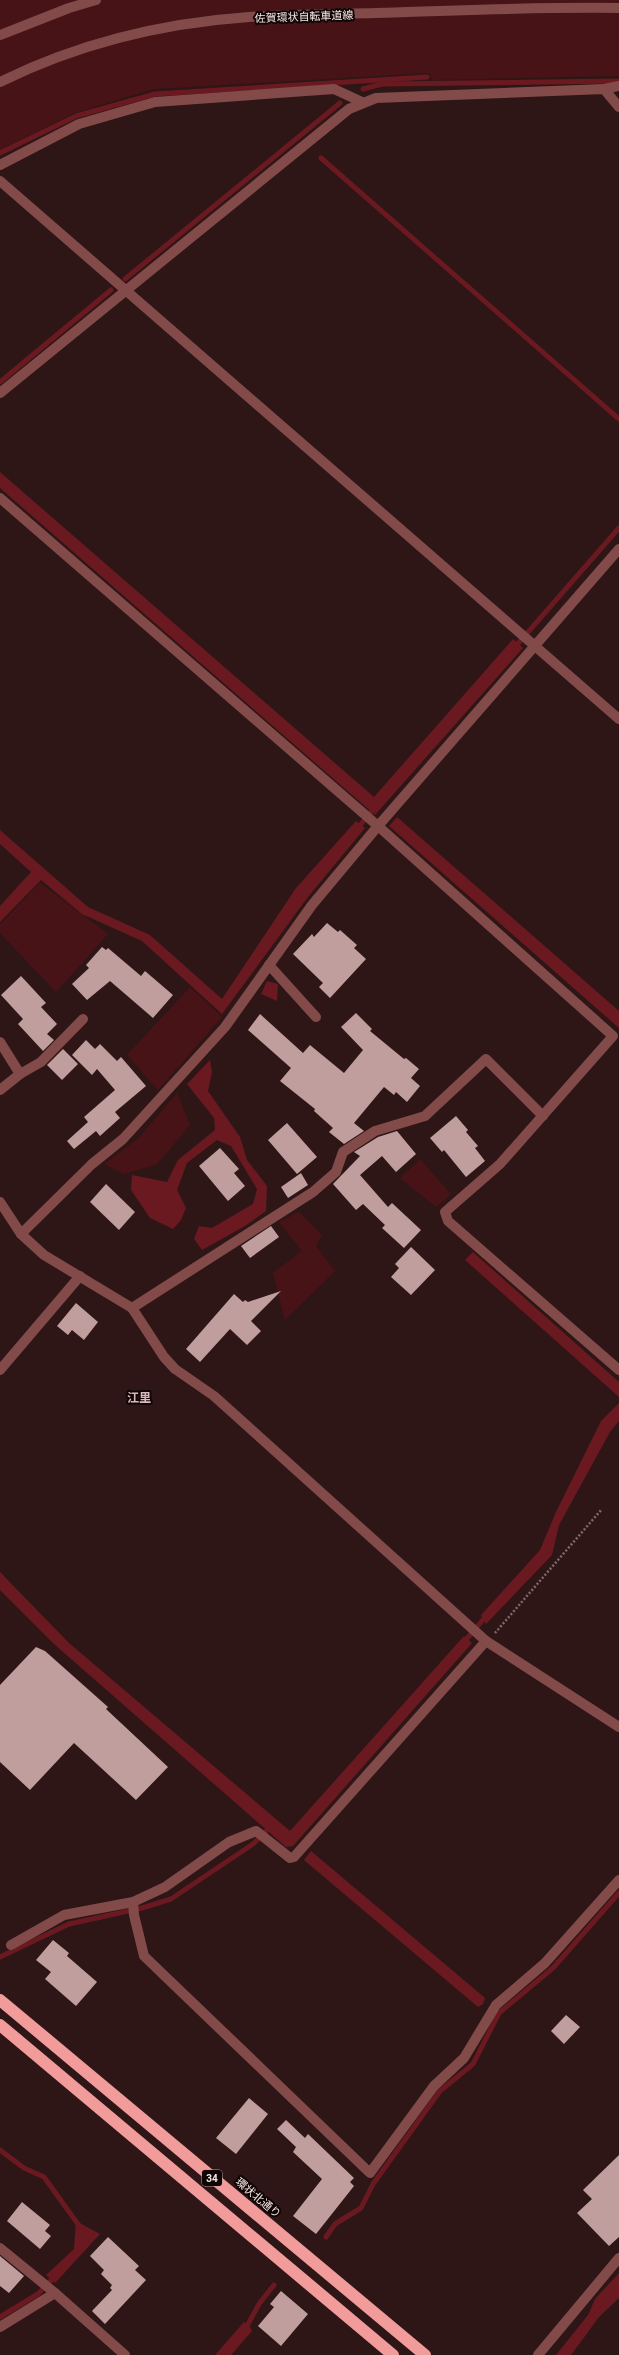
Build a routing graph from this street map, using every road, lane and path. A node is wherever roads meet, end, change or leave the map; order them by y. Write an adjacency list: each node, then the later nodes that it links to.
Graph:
1 (96, 0): 3 (street)
2 (619, 8): 4 (street)
3 (0, 35)
4 (0, 82)
5 (619, 86): 6 (street)
6 (604, 89): 7 (street); 8 (street)
7 (362, 102): 9 (street); 11 (street)
8 (619, 107)
9 (0, 165)
10 (0, 181): 11 (street)
11 (126, 288): 12 (street); 15 (street)
12 (0, 393)
13 (0, 498): 17 (street)
14 (619, 549): 15 (street)
15 (534, 645): 16 (street); 17 (street)
16 (619, 719)
17 (375, 824): 18 (street); 24 (street)
18 (269, 965): 19 (street); 26 (street)
19 (316, 1017)
20 (84, 1019): 22 (street)
21 (0, 1042): 22 (street)
22 (20, 1074): 23 (street)
23 (0, 1090)
24 (543, 1116): 28 (street); 30 (street)
25 (0, 1202): 26 (street)
26 (21, 1234): 27 (street)
27 (80, 1276): 28 (street); 29 (street)
28 (132, 1308): 33 (street)
29 (0, 1370)
30 (619, 1370)
31 (602, 1509): 32 (path)
32 (494, 1633)
33 (486, 1641): 34 (street); 36 (street)
34 (619, 1727)
35 (619, 1880): 36 (street)
36 (133, 1902): 37 (street)
37 (11, 1945)
38 (0, 2000): 46 (highway, 環状北通り / 34)
39 (0, 2025): 45 (highway, 34)
40 (0, 2248): 42 (street)
41 (619, 2258): 47 (street)
42 (55, 2293): 43 (street); 44 (street)
43 (0, 2327)
44 (125, 2355)
45 (393, 2355)
46 (425, 2355)
47 (538, 2355)

